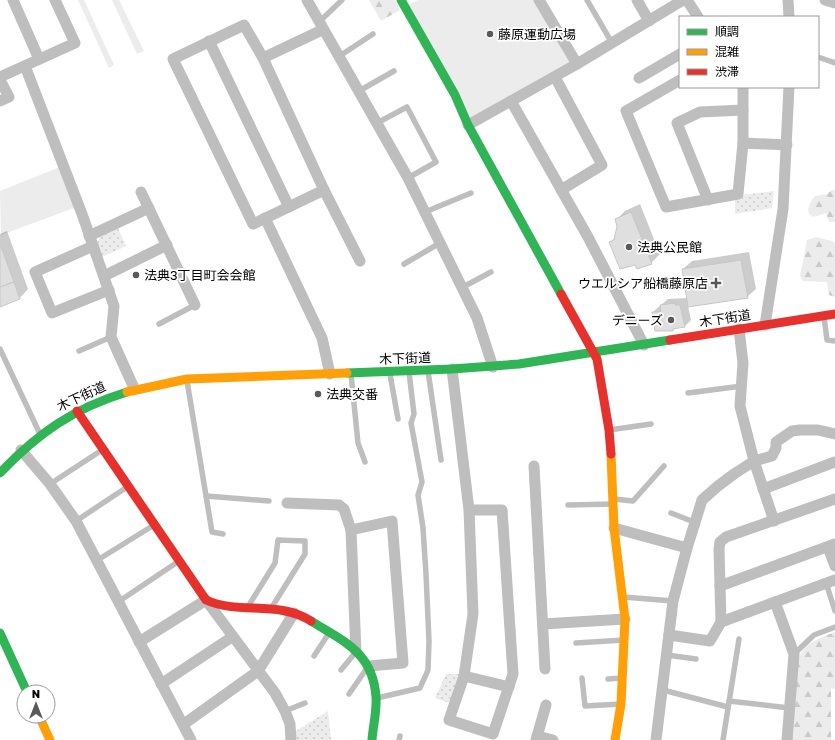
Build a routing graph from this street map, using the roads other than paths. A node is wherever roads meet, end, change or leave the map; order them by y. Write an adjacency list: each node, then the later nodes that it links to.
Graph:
1 (13, 0): 25 (street)
2 (56, 0): 25 (street)
3 (307, 0): 17 (street)
4 (342, 0): 17 (lane)
5 (401, 0): 42 (street)
6 (539, 0): 27 (street)
7 (587, 0): 20 (lane)
8 (637, 0): 16 (street)
9 (683, 0): 16 (street)
10 (687, 0): 14 (street)
11 (788, 0): 15 (street)
12 (825, 0): 13 (street)
13 (835, 3)
14 (697, 16)
15 (789, 16)
16 (649, 20): 20 (street)
17 (320, 26): 22 (street); 23 (street)
18 (373, 34): 22 (lane)
19 (209, 41): 23 (street); 51 (street); 54 (street)
20 (612, 43): 27 (street)
21 (679, 55): 32 (street)
22 (338, 57): 37 (street)
23 (263, 58): 46 (street)
24 (819, 58): 26 (lane)
25 (39, 59): 28 (street)
26 (835, 63)
27 (577, 64): 31 (street)
28 (25, 66): 30 (street); 55 (street)
29 (394, 71): 37 (lane)
30 (0, 76)
31 (554, 77): 39 (street); 47 (street)
32 (639, 78)
33 (0, 80): 38 (street)
34 (679, 81): 50 (street)
35 (743, 88): 40 (street)
36 (789, 88): 44 (street)
37 (359, 91): 41 (street)
38 (0, 101)
39 (511, 101): 42 (street); 47 (street)
40 (743, 110): 43 (street); 50 (street)
41 (377, 123): 45 (street); 45 (lane)
42 (468, 125): 75 (street)
43 (743, 143): 44 (street); 50 (street)
44 (787, 145): 68 (street)
45 (408, 178): 53 (street)
46 (324, 190): 51 (street); 58 (street)
47 (562, 190): 72 (street)
48 (141, 192): 52 (street)
49 (471, 192): 53 (lane)
50 (708, 200)
51 (289, 207): 54 (street)
52 (149, 208): 55 (street); 57 (street)
53 (425, 212): 56 (street)
54 (266, 218): 82 (street)
55 (91, 241): 61 (street); 63 (street)
56 (441, 242): 59 (lane); 62 (street)
57 (167, 245): 61 (street); 64 (street)
58 (360, 261)
59 (404, 264)
60 (491, 272): 62 (lane)
61 (104, 276): 63 (street)
62 (463, 287): 76 (street)
63 (109, 290): 70 (street)
64 (195, 305): 67 (lane)
65 (835, 314): 66 (street, 木下街道)
66 (824, 316): 68 (street, 木下街道); 71 (lane)
67 (159, 324)
68 (765, 325): 69 (street, 木下街道)
69 (739, 329): 72 (street, 木下街道); 84 (street)
70 (111, 337): 74 (lane); 85 (street)
71 (835, 341)
72 (644, 345): 75 (street, 木下街道)
73 (0, 349): 92 (lane)
74 (78, 351)
75 (593, 353): 76 (street, 木下街道); 90 (street)
76 (493, 367): 77 (street, 木下街道)
77 (452, 369): 79 (street, 木下街道); 111 (street)
78 (409, 370): 79 (street, 木下街道); 80 (street, 木下街道); 166 (lane)
79 (428, 370): 95 (lane)
80 (389, 371): 81 (street, 木下街道); 88 (lane)
81 (351, 373): 82 (street, 木下街道); 97 (lane)
82 (330, 374): 83 (street, 木下街道)
83 (187, 379): 85 (street, 木下街道); 105 (lane)
84 (742, 386): 86 (lane); 96 (street)
85 (134, 388): 87 (street, 木下街道)
86 (688, 393)
87 (77, 411): 92 (street, 木下街道); 93 (street)
88 (398, 419)
89 (651, 424): 90 (lane)
90 (609, 430): 108 (street)
91 (835, 434): 96 (street)
92 (40, 435): 94 (street, 木下街道)
93 (104, 449): 102 (lane); 103 (street)
94 (21, 450): 101 (street, 木下街道); 102 (street)
95 (440, 460)
96 (754, 461): 104 (street); 115 (street)
97 (365, 462)
98 (835, 462): 104 (street)
99 (534, 466): 138 (street)
100 (664, 466): 108 (lane)
101 (0, 473)
102 (50, 484): 113 (street)
103 (128, 486): 113 (lane); 116 (street)
104 (764, 489): 114 (street)
105 (206, 496): 107 (lane); 119 (lane)
106 (835, 500): 114 (street)
107 (269, 501)
108 (614, 501): 110 (lane); 117 (street)
109 (287, 503): 118 (street)
110 (568, 505)
111 (469, 510): 157 (street); 163 (street)
112 (671, 513): 115 (lane)
113 (76, 521): 122 (street)
114 (774, 521): 126 (street)
115 (694, 522): 121 (street)
116 (155, 525): 122 (lane); 123 (street)
117 (614, 528): 121 (street); 127 (street)
118 (351, 530): 148 (street); 153 (street)
119 (223, 534)
120 (832, 546): 124 (street); 126 (street)
121 (687, 548): 129 (street)
122 (96, 561): 130 (street)
123 (179, 561): 128 (street); 130 (lane)
124 (835, 566)
125 (830, 582): 131 (street); 134 (lane)
126 (720, 586): 137 (street)
127 (623, 597): 129 (lane); 136 (street)
128 (206, 600): 132 (street); 143 (street); 146 (street)
129 (673, 601): 142 (street)
130 (118, 602): 146 (street)
131 (774, 602): 137 (street); 149 (street)
132 (248, 607): 133 (street); 133 (lane)
133 (271, 609): 135 (street)
134 (835, 611)
135 (294, 613): 141 (street); 156 (street)
136 (625, 618): 138 (street); 145 (street)
137 (721, 622): 142 (street)
138 (543, 624): 154 (street)
139 (835, 626): 149 (lane)
140 (0, 633): 161 (street)
141 (330, 633): 148 (street); 151 (lane)
142 (669, 635): 150 (street)
143 (232, 636): 156 (street); 162 (street)
144 (738, 639): 169 (lane)
145 (625, 640): 147 (lane); 159 (street)
146 (138, 642): 162 (street)
147 (576, 643)
148 (356, 652): 153 (street); 155 (lane)
149 (794, 654): 171 (street)
150 (667, 655): 152 (lane); 164 (street)
151 (314, 656)
152 (696, 659)
153 (369, 666): 165 (lane); 166 (street)
154 (545, 669)
155 (341, 670)
156 (258, 671): 172 (street); 174 (street)
157 (464, 676): 163 (street); 163 (street)
158 (582, 678): 168 (lane)
159 (623, 678): 160 (lane); 168 (street)
160 (608, 679)
161 (23, 684)
162 (161, 684): 174 (street)
163 (509, 687)
164 (663, 690): 169 (lane); 182 (street)
165 (349, 694)
166 (376, 698): 179 (street)
167 (305, 703): 172 (lane)
168 (621, 704): 181 (street)
169 (729, 704): 171 (lane); 183 (lane)
170 (546, 705): 175 (street)
171 (789, 708): 184 (street)
172 (286, 711): 178 (street)
173 (43, 724): 176 (street)
174 (184, 724): 177 (street)
175 (537, 738): 180 (street)
176 (50, 740)
177 (191, 740)
178 (291, 740)
179 (372, 740)
180 (553, 740)
181 (615, 740)
182 (656, 740)
183 (723, 740)
184 (787, 740)

